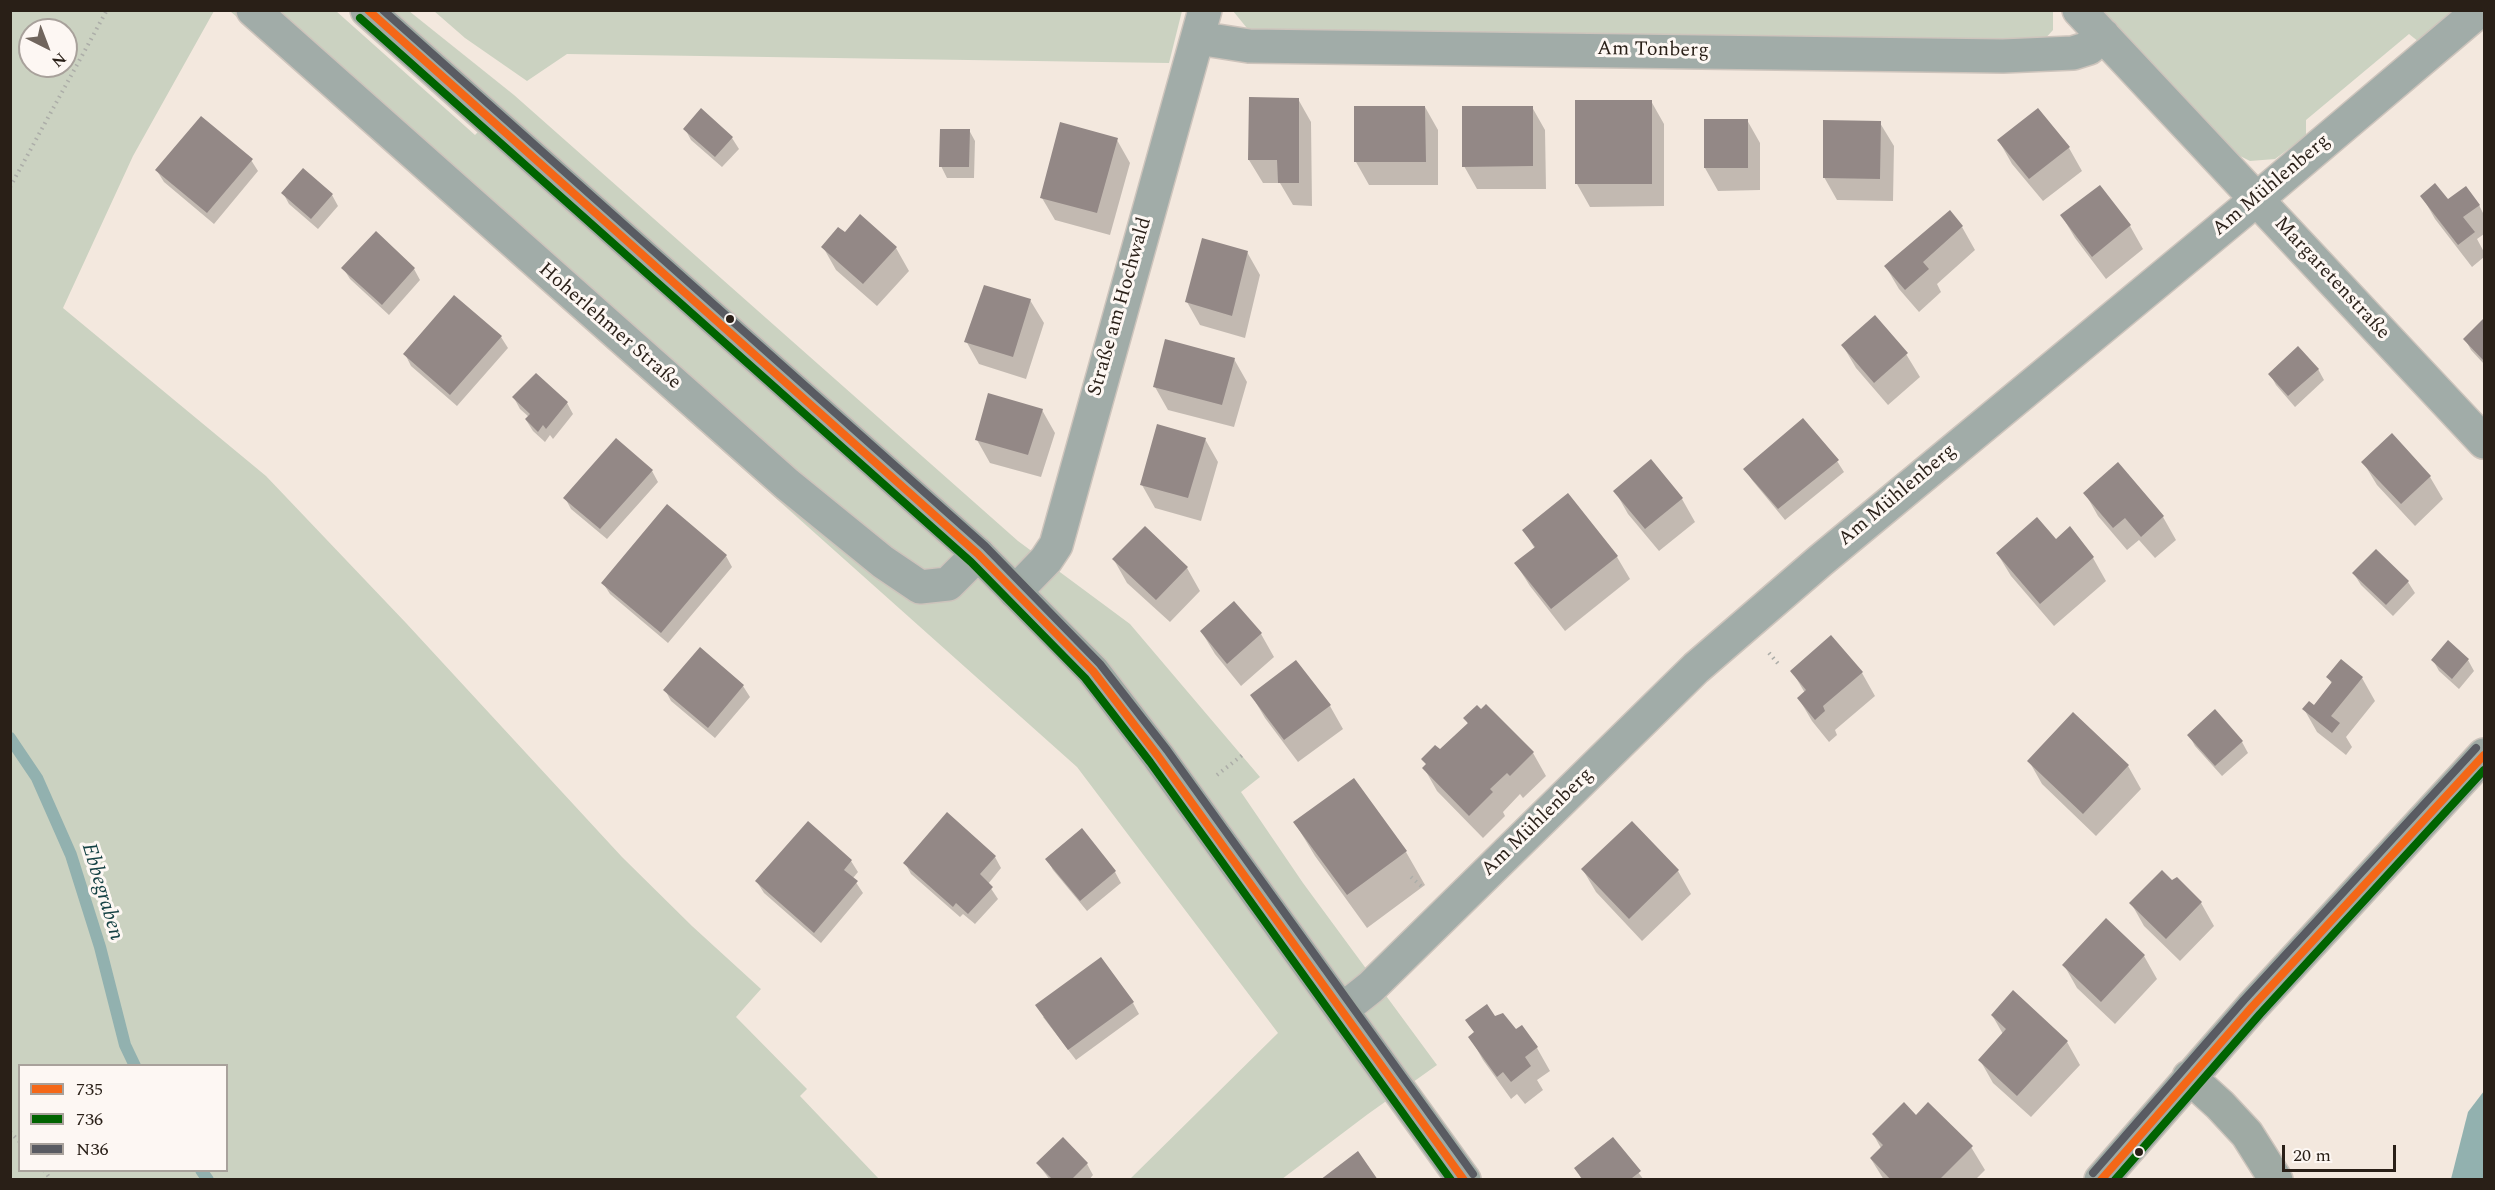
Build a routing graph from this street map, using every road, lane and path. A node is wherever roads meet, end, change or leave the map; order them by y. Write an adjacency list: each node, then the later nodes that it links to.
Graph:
1 (106, 10): 8 (path)
2 (253, 10): 11 (street, Hoherlehmer Straße)
3 (367, 10): 11 (street)
4 (2079, 10): 7 (street, Margaretenstraße)
5 (2480, 10): 9 (street, Am Mühlenberg)
6 (1202, 24): 7 (street, Am Tonberg); 12 (street, Straße am Hochwald)
7 (2103, 35): 9 (street, Margaretenstraße)
8 (10, 187)
9 (2257, 199): 10 (street, Margaretenstraße); 16 (street, Am Mühlenberg)
10 (2484, 442)
11 (978, 554): 12 (street)
12 (1015, 592): 16 (street)
13 (1245, 753): 15 (path)
14 (2484, 755): 17 (street)
15 (1216, 775)
16 (1342, 1010): 18 (street)
17 (2189, 1077): 19 (street); 20 (street)
18 (1464, 1179)
19 (2102, 1179)
20 (2276, 1179)

